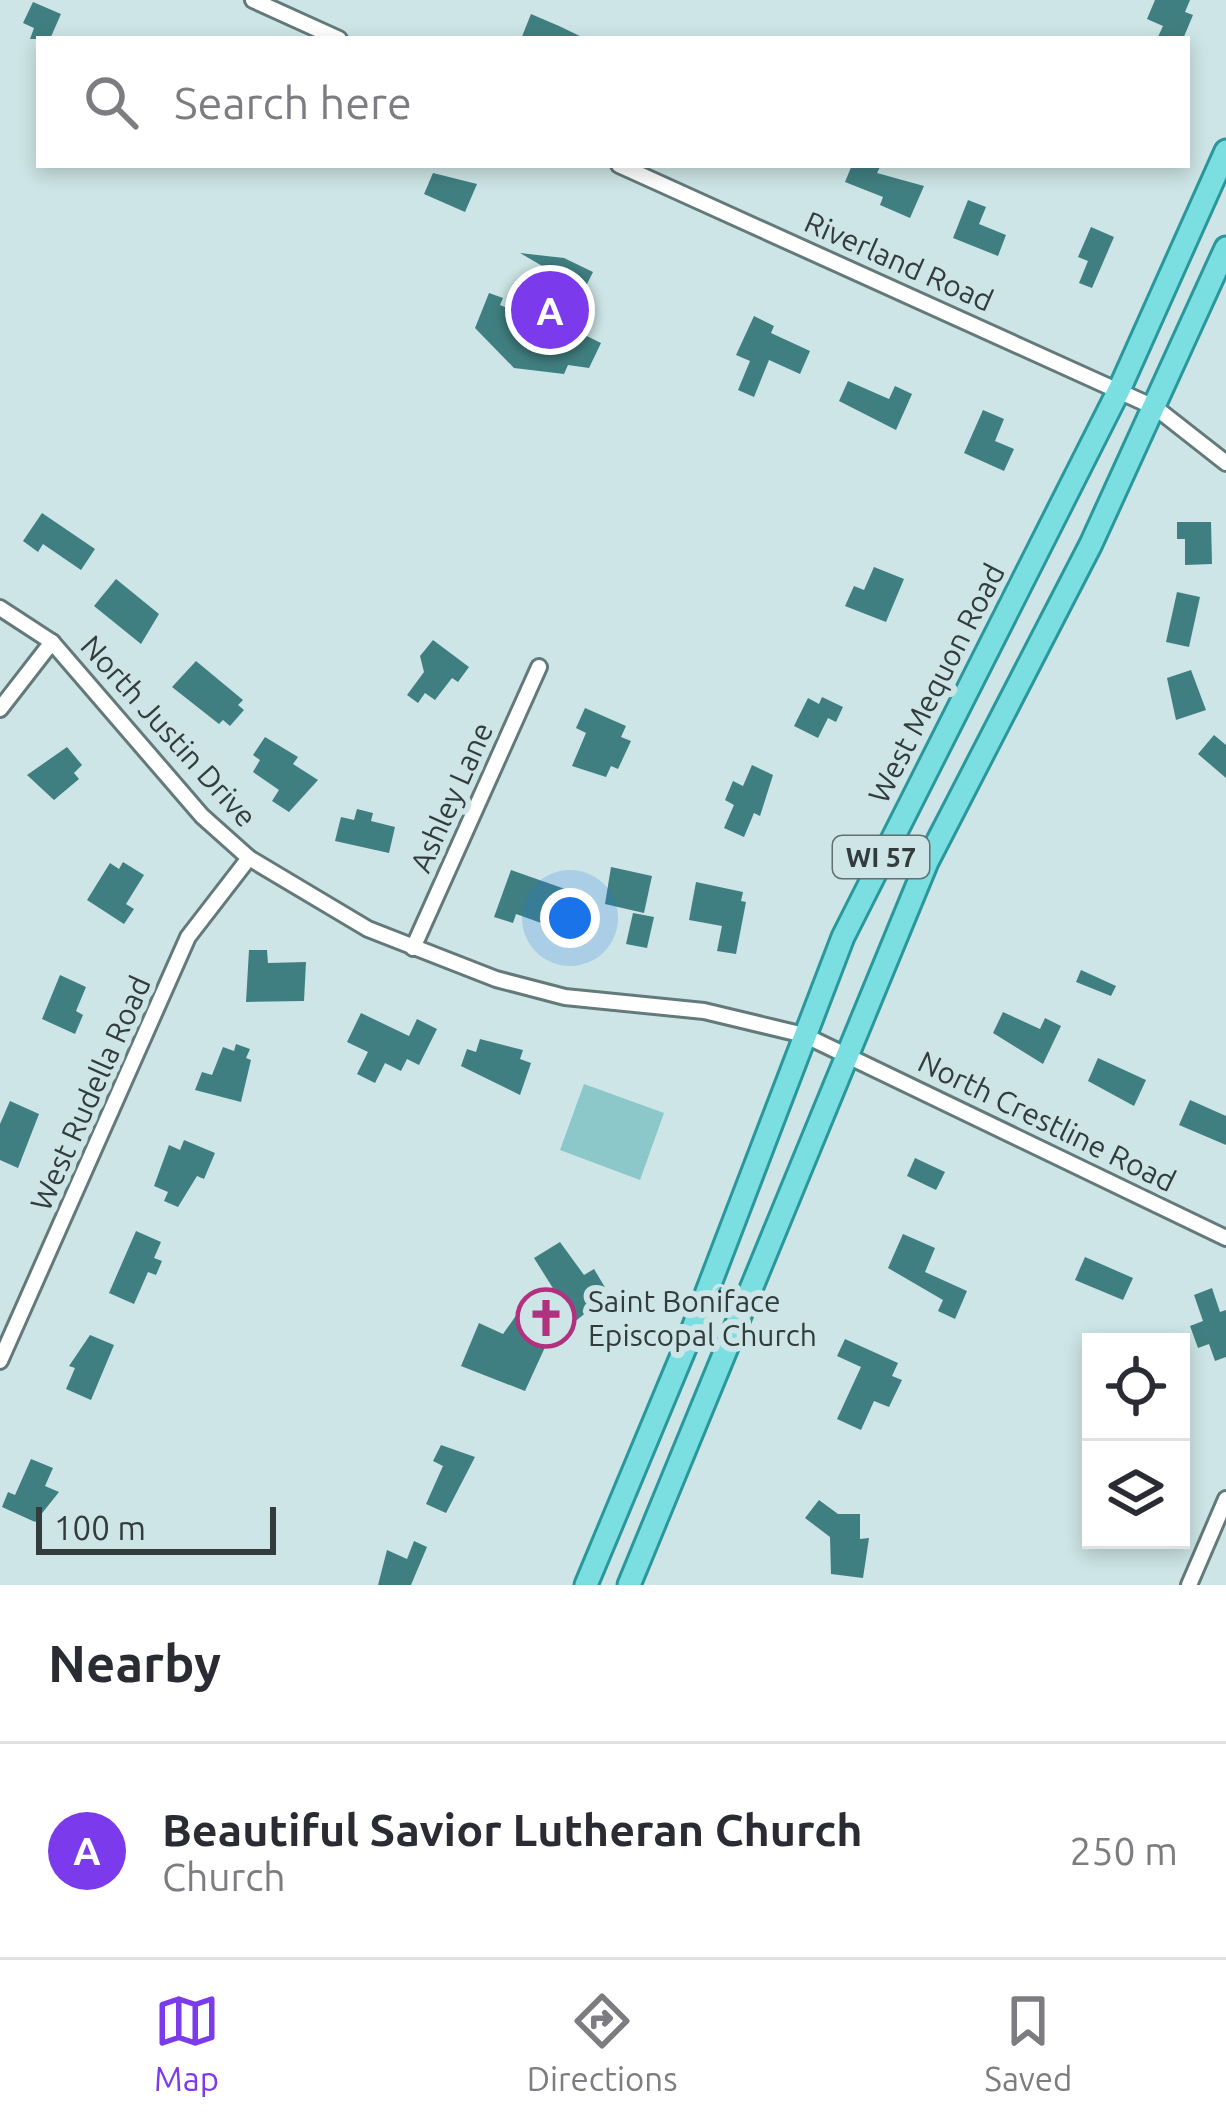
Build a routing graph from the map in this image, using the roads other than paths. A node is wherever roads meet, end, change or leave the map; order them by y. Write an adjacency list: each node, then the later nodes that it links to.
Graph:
1 (253, 0): 2 (street)
2 (332, 36)
3 (1226, 151): 6 (main road, West Mequon Road / WI 57)
4 (626, 168): 6 (street, Riverland Road)
5 (1226, 248): 7 (main road, WI 57)
6 (1119, 390): 7 (street, Riverland Road); 15 (main road, West Mequon Road / WI 57)
7 (1156, 408): 8 (street, Riverland Road); 16 (main road, WI 57)
8 (1226, 463)
9 (0, 608): 10 (street, North Justin Drive)
10 (52, 642): 12 (street); 13 (street, North Justin Drive)
11 (539, 668): 14 (street, Ashley Lane)
12 (0, 710)
13 (249, 858): 14 (street, North Justin Drive); 18 (street, West Rudella Road)
14 (413, 948): 15 (street, North Justin Drive)
15 (804, 1035): 16 (street, North Justin Drive); 20 (main road, West Mequon Road / WI 57)
16 (845, 1053): 17 (street, North Crestline Road); 21 (main road, WI 57)
17 (1226, 1238)
18 (0, 1361)
19 (1226, 1499): 22 (street)
20 (586, 1585)
21 (629, 1585)
22 (1190, 1585)

